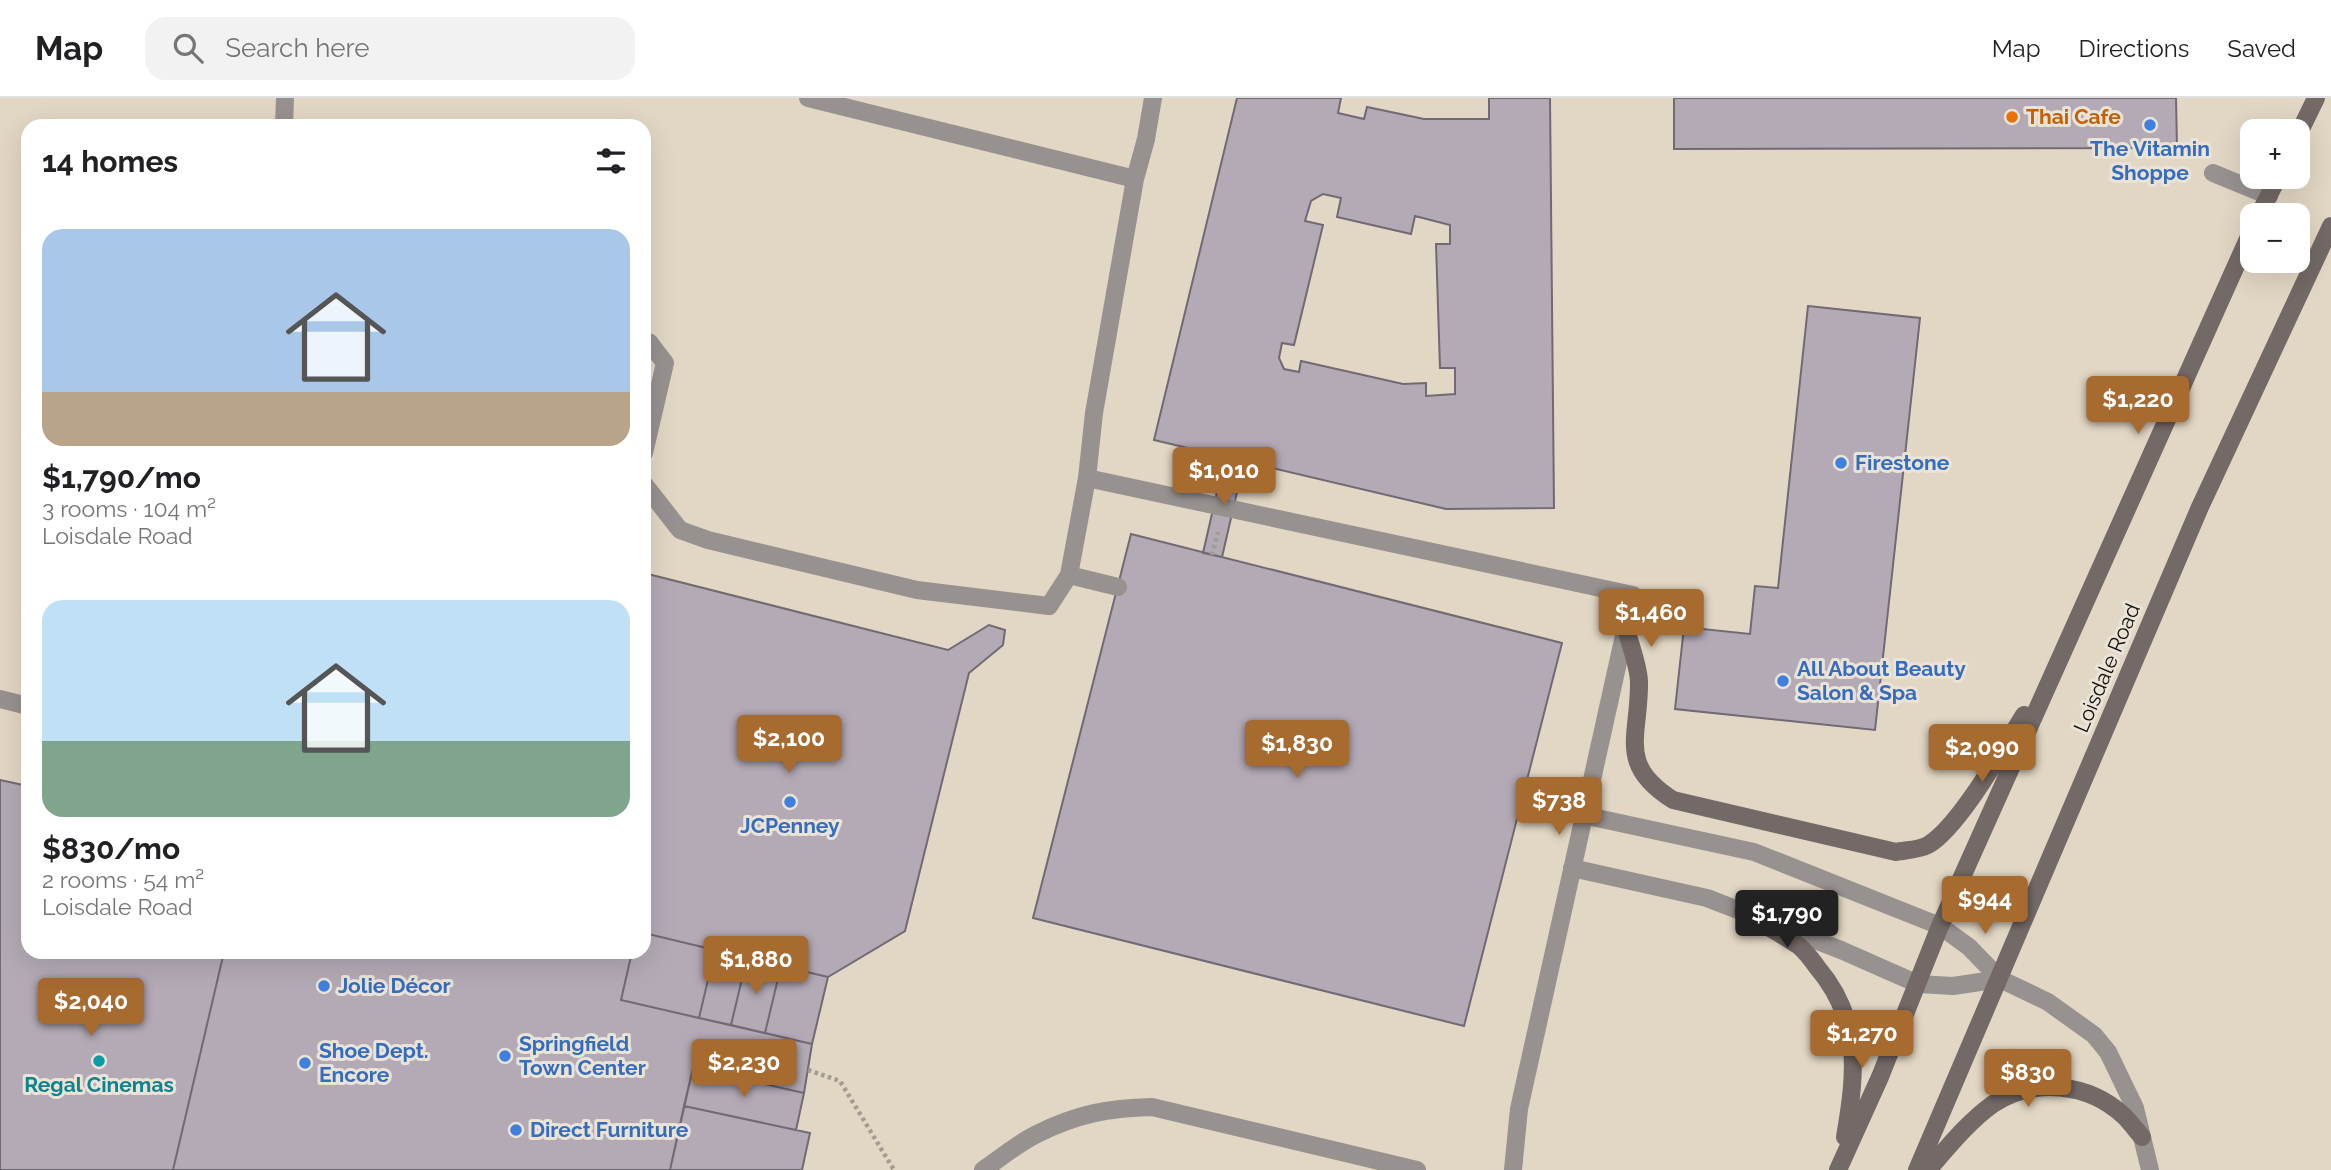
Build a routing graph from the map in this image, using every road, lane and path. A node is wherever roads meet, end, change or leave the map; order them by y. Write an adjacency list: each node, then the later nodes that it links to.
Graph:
1 (285, 98): 5 (street)
2 (808, 98): 8 (street)
3 (1153, 98): 8 (street)
4 (2316, 98): 6 (main road)
5 (284, 119)
6 (2306, 119)
7 (2213, 173): 10 (street)
8 (1135, 179): 16 (street)
9 (2272, 189): 10 (main road)
10 (2269, 196): 11 (main road)
11 (2265, 203)
12 (2331, 226): 28 (main road, Loisdale Road)
13 (2240, 257): 21 (main road)
14 (651, 345): 15 (street)
15 (651, 423)
16 (1087, 478): 18 (street); 20 (street)
17 (651, 493): 18 (street)
18 (1069, 575): 19 (street)
19 (1118, 587)
20 (1626, 628): 21 (main road); 24 (street)
21 (2060, 658): 27 (main road)
22 (0, 699): 23 (street)
23 (21, 704)
24 (1583, 815): 25 (street); 27 (street)
25 (1572, 868): 26 (street); 40 (street)
26 (1743, 912): 29 (street); 36 (main road)
27 (1940, 926): 28 (street); 29 (main road)
28 (2000, 979): 29 (street); 35 (street); 41 (main road, Loisdale Road)
29 (1918, 984): 36 (main road)
30 (2012, 1049): 32 (path)
31 (2001, 1060): 32 (path)
32 (2011, 1065): 34 (path)
33 (808, 1070): 37 (path)
34 (2011, 1071)
35 (2142, 1137): 42 (main road); 43 (street)
36 (1840, 1166)
37 (894, 1170)
38 (983, 1170): 39 (street)
39 (1417, 1170)
40 (1513, 1170)
41 (1917, 1170)
42 (1928, 1170)
43 (2150, 1170)

